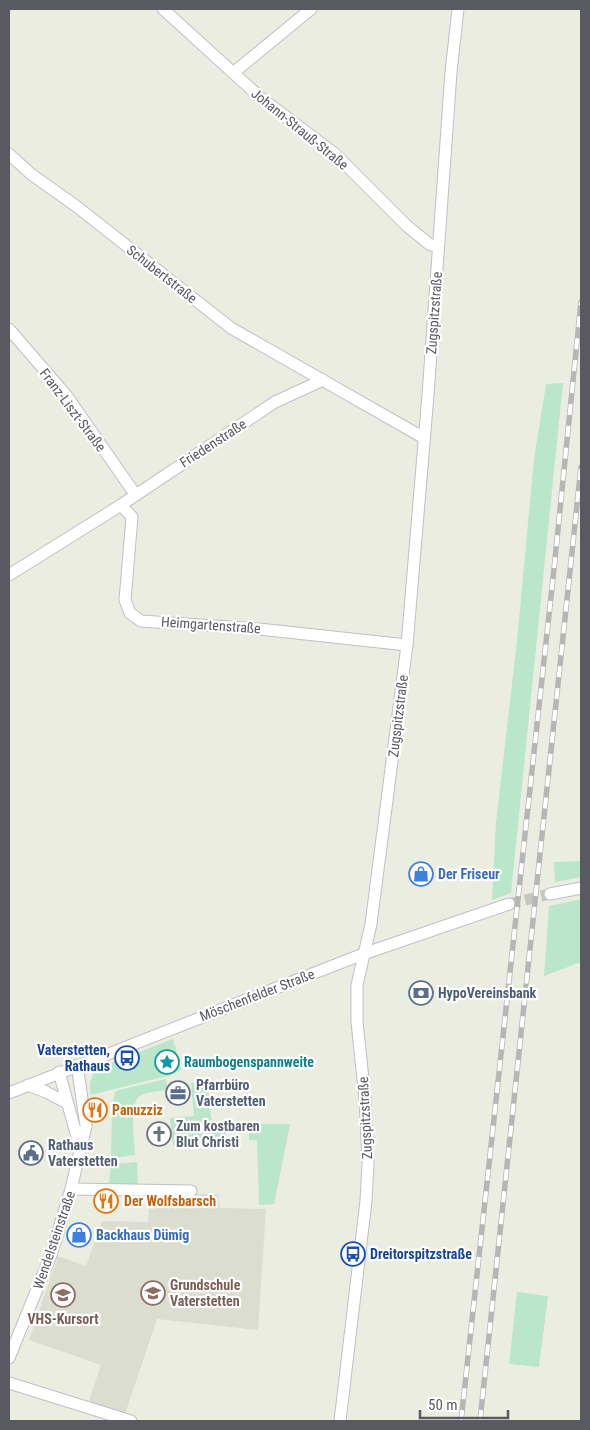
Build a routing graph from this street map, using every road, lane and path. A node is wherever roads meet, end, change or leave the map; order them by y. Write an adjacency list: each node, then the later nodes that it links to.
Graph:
1 (163, 9): 4 (street, Johann-Strauß-Straße)
2 (311, 9): 4 (street)
3 (458, 9): 6 (street, Zugspitzstraße)
4 (233, 73): 6 (street, Johann-Strauß-Straße)
5 (9, 154): 8 (street, Schubertstraße)
6 (438, 246): 9 (street, Zugspitzstraße)
7 (9, 328): 10 (street, Franz-Liszt-Straße)
8 (323, 380): 9 (street); 10 (street, Friedenstraße)
9 (424, 438): 13 (street, Zugspitzstraße)
10 (135, 494): 11 (street, Friedenstraße)
11 (121, 505): 12 (street, Friedenstraße); 13 (street, Heimgartenstraße)
12 (9, 575)
13 (407, 645): 17 (street, Zugspitzstraße)
14 (581, 888): 15 (street)
15 (550, 894)
16 (509, 904): 17 (street, Möschenfelder Straße)
17 (363, 954): 18 (street, Möschenfelder Straße); 30 (street, Zugspitzstraße)
18 (77, 1065): 19 (street, Möschenfelder Straße); 23 (street, Wendelsteinstraße)
19 (59, 1072): 20 (street, Möschenfelder Straße); 22 (street, Wendelsteinstraße)
20 (28, 1085): 21 (street, Möschenfelder Straße); 22 (street)
21 (9, 1093)
22 (67, 1103): 23 (street, Wendelsteinstraße)
23 (80, 1148): 24 (street, Wendelsteinstraße)
24 (71, 1189): 25 (street); 26 (street, Wendelsteinstraße)
25 (191, 1191)
26 (14, 1331): 27 (street, Wendelsteinstraße)
27 (9, 1358)
28 (9, 1382): 29 (street)
29 (131, 1421)
30 (340, 1421)

